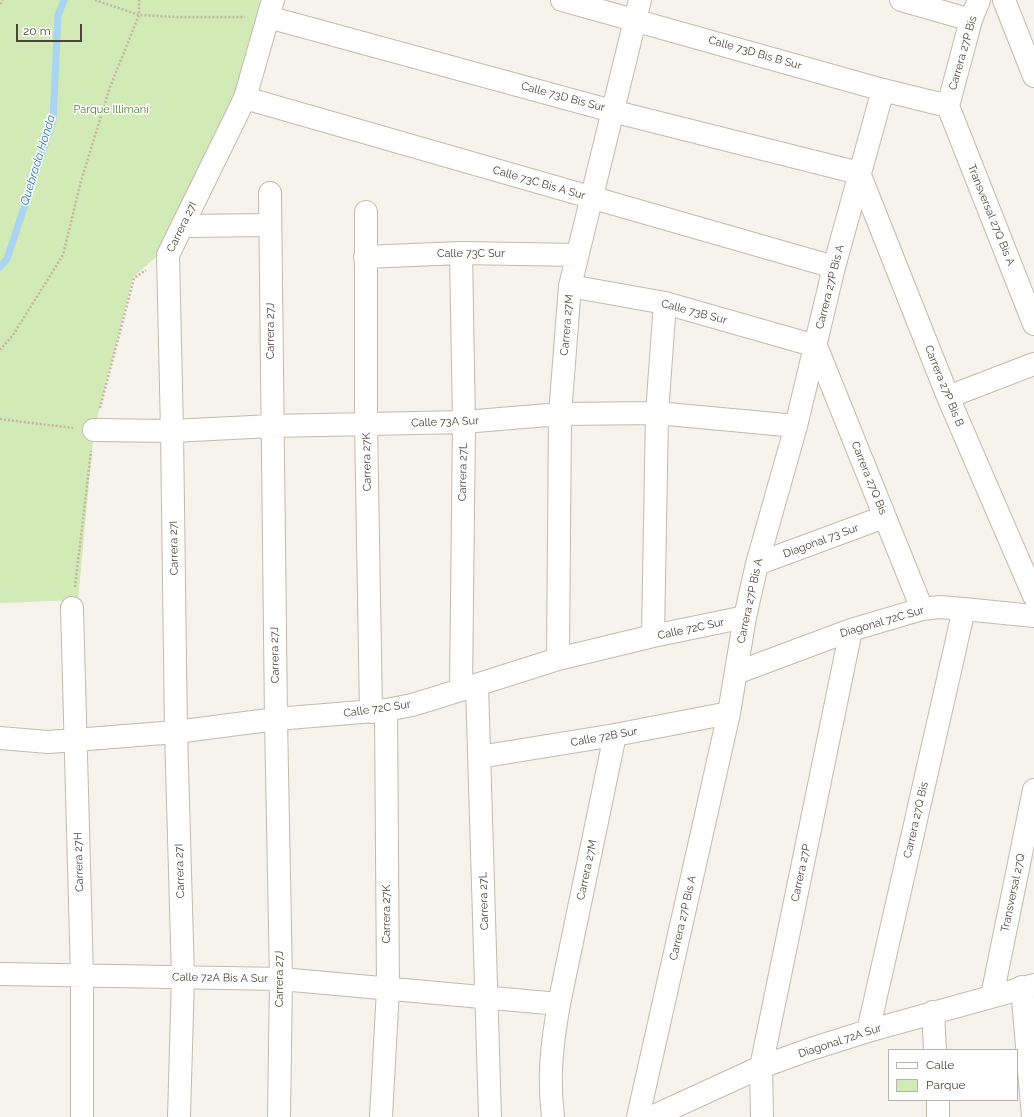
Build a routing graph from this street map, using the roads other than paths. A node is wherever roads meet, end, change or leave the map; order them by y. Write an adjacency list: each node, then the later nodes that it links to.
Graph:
1 (562, 0): 6 (street, Calle 73D Bis B Sur)
2 (901, 0): 7 (street)
3 (979, 0): 7 (street, Carrera 27P Bis)
4 (1004, 0): 8 (street)
5 (271, 9): 10 (street, Carrera 27I); 12 (street, Calle 73D Bis Sur)
6 (638, 10): 9 (street, Calle 73D Bis B Sur); 12 (street, Carrera 27M)
7 (971, 20): 11 (street, Carrera 27P Bis)
8 (1034, 76)
9 (883, 90): 11 (street, Calle 73D Bis B Sur); 13 (street, Carrera 27P Bis A)
10 (245, 98): 15 (street, Calle 73C Bis A Sur); 18 (street, Carrera 27I)
11 (948, 106): 25 (street, Transversal 27Q Bis A)
12 (612, 111): 13 (street, Calle 73D Bis Sur); 15 (street, Carrera 27M)
13 (859, 173): 22 (street, Carrera 27P Bis A); 28 (street, Carrera 27P Bis B)
14 (270, 193): 17 (street, Carrera 27J)
15 (592, 199): 20 (street, Carrera 27M); 22 (street, Calle 73C Bis A Sur)
16 (366, 212): 21 (street, Carrera 27K)
17 (270, 225): 18 (street); 33 (street, Carrera 27J)
18 (182, 226): 36 (street, Carrera 27I)
19 (461, 253): 20 (street, Calle 73C Sur); 21 (street, Calle 73C Sur); 31 (street, Carrera 27L)
20 (577, 255): 23 (street, Carrera 27M)
21 (365, 257): 32 (street, Carrera 27K)
22 (834, 267): 26 (street, Carrera 27P Bis A)
23 (570, 286): 24 (street, Calle 73B Sur); 30 (street, Carrera 27M)
24 (665, 304): 26 (street, Calle 73B Sur); 29 (street)
25 (1034, 324)
26 (816, 346): 34 (street, Carrera 27P Bis A); 37 (street, Carrera 27Q Bis)
27 (1034, 364): 28 (street)
28 (948, 397): 39 (street, Carrera 27P Bis B)
29 (656, 413): 30 (street, Calle 73A Sur); 34 (street, Calle 73A Sur); 46 (street)
30 (560, 414): 31 (street, Calle 73A Sur); 47 (street, Carrera 27M)
31 (464, 422): 32 (street, Calle 73A Sur); 49 (street, Carrera 27L)
32 (366, 424): 33 (street, Calle 73A Sur); 50 (street, Carrera 27K)
33 (272, 426): 36 (street, Calle 73A Sur); 52 (street, Carrera 27J)
34 (796, 426): 38 (street, Carrera 27P Bis A)
35 (94, 430): 36 (street, Calle 73A Sur)
36 (172, 431): 53 (street, Carrera 27I)
37 (884, 517): 38 (street, Diagonal 73 Sur); 41 (street, Carrera 27Q Bis)
38 (757, 564): 44 (street, Carrera 27P Bis A)
39 (1034, 596)
40 (72, 608): 56 (street, Carrera 27H)
41 (922, 609): 42 (street, Diagonal 72C Sur); 45 (street, Diagonal 72C Sur)
42 (964, 609): 43 (street, Diagonal 72C Sur); 69 (street, Carrera 27Q Bis)
43 (1034, 616)
44 (745, 617): 46 (street, Calle 72C Sur); 48 (street, Carrera 27P Bis A)
45 (851, 630): 48 (street, Diagonal 72C Sur); 71 (street, Carrera 27P)
46 (652, 636): 47 (street, Calle 72C Sur)
47 (558, 659): 49 (street, Calle 72C Sur)
48 (736, 673): 51 (street, Carrera 27P Bis A)
49 (469, 688): 50 (street, Calle 72C Sur); 57 (street, Carrera 27L)
50 (379, 711): 52 (street, Calle 72C Sur); 64 (street, Carrera 27K)
51 (729, 713): 54 (street, Calle 72B Sur); 80 (street, Carrera 27P Bis A)
52 (276, 719): 53 (street, Calle 72C Sur); 62 (street, Carrera 27J)
53 (176, 732): 56 (street, Calle 72C Sur); 61 (street, Carrera 27I)
54 (615, 735): 57 (street, Calle 72B Sur); 67 (street, Carrera 27M)
55 (0, 738): 56 (street, Calle 72C Sur)
56 (75, 740): 60 (street, Carrera 27H)
57 (479, 757): 66 (street, Carrera 27L)
58 (1034, 790): 65 (street, Transversal 27Q)
59 (0, 974): 60 (street, Calle 72A Bis A Sur)
60 (82, 976): 61 (street, Calle 72A Bis A Sur); 74 (street, Carrera 27H)
61 (183, 977): 62 (street, Calle 72A Bis A Sur); 75 (street, Carrera 27I)
62 (281, 979): 64 (street, Calle 72A Bis A Sur); 76 (street, Carrera 27J)
63 (1028, 986): 65 (street, Diagonal 72A Sur); 83 (street)
64 (388, 989): 66 (street, Calle 72A Bis A Sur); 77 (street, Carrera 27K)
65 (992, 996): 68 (street, Diagonal 72A Sur)
66 (486, 998): 67 (street, Calle 72A Bis A Sur); 78 (street, Carrera 27L)
67 (559, 1004): 79 (street, Carrera 27M)
68 (933, 1012): 69 (street, Diagonal 72A Sur); 70 (street)
69 (868, 1031): 71 (street, Diagonal 72A Sur)
70 (935, 1049)
71 (761, 1067): 73 (street, Diagonal 72A Sur); 81 (street, Carrera 27P)
72 (938, 1101): 82 (street)
73 (658, 1116)
74 (82, 1117)
75 (179, 1117)
76 (278, 1117)
77 (381, 1117)
78 (490, 1117)
79 (553, 1117)
80 (638, 1117)
81 (762, 1117)
82 (938, 1117)
83 (1033, 1117)

